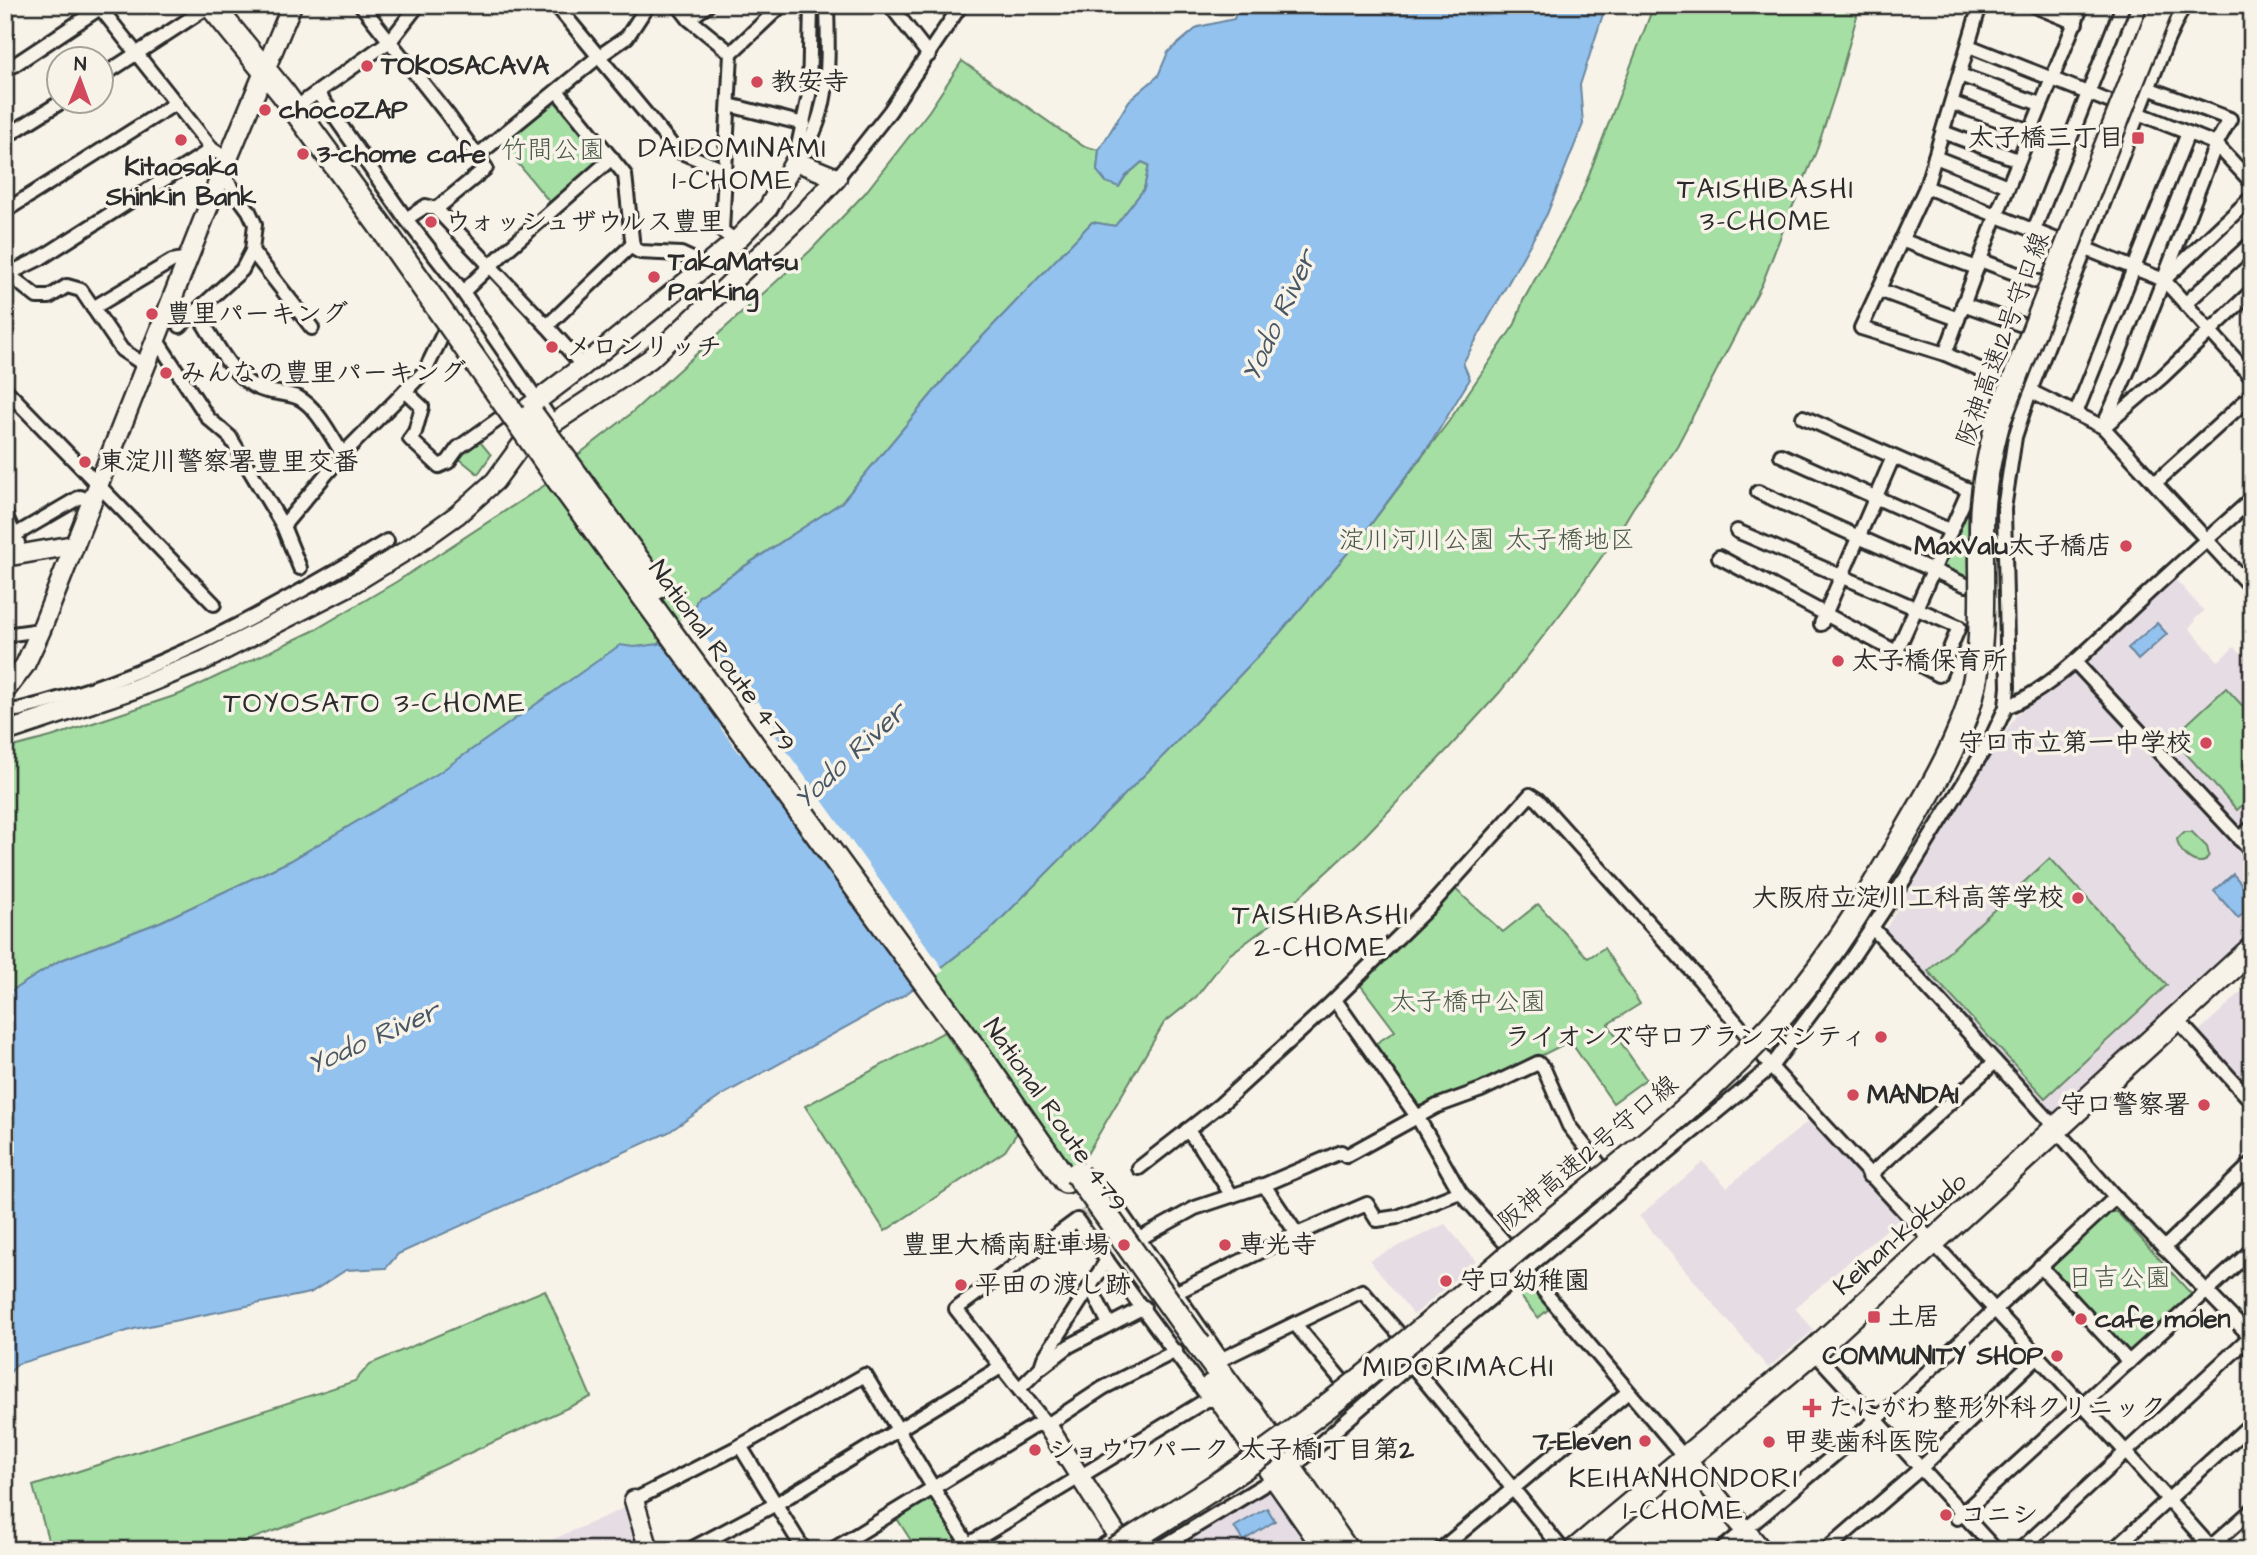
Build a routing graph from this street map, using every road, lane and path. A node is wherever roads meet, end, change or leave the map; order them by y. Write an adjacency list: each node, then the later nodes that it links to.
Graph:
1 (211, 5): 28 (street); 32 (highway)
2 (229, 5): 32 (highway)
3 (292, 5): 32 (street)
4 (361, 5): 26 (street)
5 (418, 5): 26 (street)
6 (648, 5): 31 (street)
7 (678, 5): 24 (street)
8 (708, 5): 24 (street)
9 (782, 5): 29 (street)
10 (811, 5): 48 (street)
11 (827, 5): 59 (street)
12 (890, 5): 30 (street)
13 (961, 5): 30 (street)
14 (1980, 5): 27 (street)
15 (2032, 5): 25 (street)
16 (2082, 5): 25 (street)
17 (2123, 5): 39 (street)
18 (2151, 5): 42 (street)
19 (2162, 5): 229 (highway, 阪神高速12号守口線, bridge)
20 (2176, 5): 237 (highway, 阪神高速12号守口線)
21 (2184, 5): 37 (street)
22 (99, 6): 28 (street); 34 (street)
23 (558, 6): 31 (street)
24 (689, 19): 29 (street)
25 (2076, 23): 36 (street)
26 (391, 40): 44 (street); 55 (street)
27 (1969, 46): 35 (street); 36 (street)
28 (137, 53): 33 (street); 40 (street)
29 (731, 53): 45 (street)
30 (929, 55): 62 (street)
31 (598, 57): 38 (street); 61 (street)
32 (267, 64): 44 (highway); 60 (street)
33 (116, 67)
34 (5, 71)
35 (1960, 75): 41 (street); 43 (street)
36 (2051, 77): 39 (street); 43 (street)
37 (2148, 88): 47 (street); 53 (street)
38 (557, 91): 55 (street); 57 (street)
39 (2089, 93): 42 (street); 71 (street)
40 (176, 103): 54 (street); 68 (street)
41 (1952, 103): 49 (street); 50 (street)
42 (2115, 103): 47 (street); 73 (street)
43 (2040, 104): 49 (street)
44 (309, 105): 70 (highway, National Route 479); 100 (street)
45 (729, 105): 48 (street); 61 (street)
46 (46, 111): 52 (street)
47 (2139, 114): 51 (street); 77 (street)
48 (804, 124): 59 (street)
49 (2030, 131): 58 (street)
50 (1943, 132): 56 (street); 58 (street)
51 (2188, 133): 53 (street); 83 (street)
52 (5, 137)
53 (2216, 144): 63 (street); 85 (street)
54 (212, 149): 60 (street); 84 (street)
55 (478, 155): 67 (street)
56 (1935, 157): 64 (street); 65 (street)
57 (612, 158): 76 (street); 81 (street)
58 (2018, 160): 64 (street)
59 (795, 161): 62 (street); 74 (street)
60 (225, 166): 78 (street); 79 (street)
61 (724, 170): 74 (street)
62 (837, 178): 115 (street)
63 (2252, 183)
64 (2008, 186): 69 (street)
65 (1926, 187): 69 (street); 72 (street)
66 (2252, 197): 85 (street)
67 (436, 209): 70 (street); 81 (street)
68 (5, 211)
69 (1997, 214): 71 (street); 80 (street)
70 (394, 225): 88 (street); 196 (highway, National Route 479, bridge)
71 (2034, 230): 73 (street)
72 (1901, 240): 80 (street); 87 (street)
73 (2063, 240): 77 (street); 86 (street)
74 (736, 241): 82 (street)
75 (2252, 243): 91 (street)
76 (633, 244): 82 (street); 96 (street)
77 (2086, 250): 83 (street); 109 (street)
78 (252, 251): 93 (street); 98 (street)
79 (188, 258): 92 (street); 101 (street)
80 (1978, 264): 86 (street); 90 (street)
81 (490, 266): 88 (street); 96 (street)
82 (707, 266): 104 (street)
83 (2134, 268): 85 (street); 112 (street)
84 (7, 271): 92 (street)
85 (2164, 280): 91 (street); 116 (street)
86 (2046, 285): 97 (street)
87 (1879, 290): 94 (street); 102 (street)
88 (463, 292): 111 (street)
89 (2249, 298): 99 (street)
90 (1963, 304): 94 (street); 97 (street)
91 (2185, 304): 99 (street)
92 (93, 308): 103 (street)
93 (197, 312): 95 (street); 118 (street)
94 (1958, 319): 102 (street)
95 (180, 326)
96 (547, 326): 104 (street)
97 (2028, 327): 106 (street)
98 (312, 328)
99 (2209, 330): 105 (street); 116 (street)
100 (444, 331): 108 (street); 114 (street)
101 (156, 339): 103 (street); 128 (street)
102 (1945, 354): 106 (street)
103 (146, 366): 124 (street)
104 (583, 366): 111 (street)
105 (2252, 378)
106 (2007, 381): 109 (street); 122 (street)
107 (5, 389): 124 (street)
108 (405, 391): 114 (street); 118 (street)
109 (2029, 391): 112 (street); 151 (street)
110 (2252, 395): 121 (street)
111 (537, 400): 114 (street); 115 (street)
112 (2076, 413): 116 (street)
113 (1803, 417): 120 (street)
114 (506, 420): 117 (street)
115 (553, 423): 117 (street)
116 (2103, 428): 121 (street)
117 (522, 444): 152 (street)
118 (343, 454): 128 (street)
119 (1781, 455): 125 (street)
120 (1893, 457): 122 (street); 125 (street)
121 (2155, 483): 133 (street)
122 (1973, 490): 130 (street); 156 (street)
123 (1758, 492): 132 (street)
124 (95, 493): 131 (street); 135 (street); 143 (street)
125 (1876, 497): 130 (street); 132 (street)
126 (2252, 499): 133 (street)
127 (5, 514): 131 (street)
128 (283, 526): 138 (street)
129 (1737, 531): 140 (street)
130 (1951, 531): 139 (street)
131 (15, 535): 136 (street)
132 (1858, 538): 139 (street); 140 (street)
133 (2206, 539): 142 (street); 149 (street)
134 (387, 541): 150 (street)
135 (74, 545): 136 (street); 146 (street)
136 (14, 555)
137 (1719, 557): 145 (street)
138 (300, 568)
139 (1934, 569): 141 (street); 144 (street)
140 (1842, 576): 144 (street); 145 (street)
141 (1966, 585)
142 (2252, 589)
143 (214, 604)
144 (1916, 608): 148 (street); 148 (street)
145 (1823, 619): 148 (street)
146 (41, 630): 147 (street); 150 (street)
147 (5, 635)
148 (1896, 653)
149 (2075, 662): 151 (street); 154 (street)
150 (6, 703)
151 (2006, 707): 157 (street)
152 (5, 732)
153 (2252, 827): 154 (street)
154 (2239, 839): 155 (street)
155 (2252, 852)
156 (1852, 905): 157 (street); 162 (street)
157 (1872, 928): 163 (street); 164 (street)
158 (2252, 949): 168 (highway, Keihan-kokudo)
159 (2252, 965): 161 (highway, Keihan-kokudo)
160 (1335, 1000): 162 (street); 166 (street); 167 (street)
161 (2183, 1027): 165 (street); 168 (highway, Keihan-kokudo)
162 (1752, 1041): 164 (street); 171 (street)
163 (1995, 1062): 168 (street); 172 (street)
164 (1771, 1067): 172 (street); 186 (street)
165 (2252, 1102)
166 (1418, 1118): 171 (street); 173 (street); 174 (street)
167 (1187, 1130): 170 (street); 175 (street)
168 (2060, 1134): 177 (street); 181 (highway, Keihan-kokudo)
169 (2252, 1163): 182 (street)
170 (1139, 1168)
171 (1603, 1169): 180 (street)
172 (1869, 1176): 181 (street)
173 (1264, 1185): 175 (street); 178 (street)
174 (1460, 1192): 178 (street); 180 (street)
175 (1232, 1196): 179 (street)
176 (1110, 1197): 179 (street)
177 (2116, 1198): 182 (street); 185 (street)
178 (1297, 1234): 189 (street)
179 (1139, 1239): 189 (street)
180 (1506, 1244): 186 (street); 195 (street)
181 (1938, 1248): 191 (street); 197 (highway, Keihan-kokudo)
182 (2164, 1248): 188 (street)
183 (2252, 1250): 188 (street)
184 (1107, 1260): 187 (street); 190 (street); 202 (street)
185 (2040, 1266): 191 (street); 200 (street)
186 (1526, 1270): 201 (street); 206 (street)
187 (1090, 1286): 192 (street); 203 (street)
188 (2206, 1291): 194 (street); 200 (street)
189 (1177, 1292): 199 (street)
190 (1144, 1307): 192 (street); 196 (street)
191 (1995, 1310): 198 (street); 210 (street)
192 (1109, 1324): 203 (street)
193 (1295, 1324): 195 (street); 199 (street); 204 (street)
194 (2251, 1336): 216 (street)
195 (1397, 1340): 201 (street); 204 (street)
196 (1188, 1349): 207 (highway, National Route 479); 209 (highway, National Route 479); 212 (street)
197 (1817, 1355): 210 (street); 218 (highway, Keihan-kokudo)
198 (2037, 1357): 208 (street); 217 (street)
199 (1222, 1359): 209 (street)
200 (2129, 1362): 208 (street)
201 (1411, 1364): 219 (street); 222 (street)
202 (1001, 1367): 205 (street); 213 (street)
203 (1041, 1367): 205 (street)
204 (1344, 1382): 215 (street)
205 (1019, 1389): 212 (street)
206 (1628, 1392): 218 (street); 222 (street)
207 (1217, 1404): 215 (highway, National Route 479); 220 (street)
208 (2082, 1405): 216 (street); 227 (street)
209 (1251, 1411): 215 (highway, National Route 479)
210 (1876, 1420): 217 (street); 228 (street)
211 (2252, 1423): 224 (street)
212 (1047, 1425): 220 (street); 221 (street)
213 (897, 1430): 214 (street); 221 (street); 225 (street)
214 (740, 1446): 223 (street); 225 (street)
215 (1264, 1446): 219 (highway, National Route 479); 229 (street)
216 (2126, 1452): 224 (street); 249 (street)
217 (1921, 1468): 227 (street); 247 (street)
218 (1694, 1469): 228 (street); 243 (highway, Keihan-kokudo); 244 (highway, Keihan-kokudo)
219 (1283, 1474): 238 (street); 239 (highway, National Route 479); 240 (highway, National Route 479)
220 (1080, 1477): 229 (street); 230 (street)
221 (933, 1487): 230 (street); 235 (street)
222 (1514, 1489): 241 (street); 242 (street)
223 (634, 1500): 232 (street)
224 (2168, 1500): 231 (street); 250 (street)
225 (776, 1504): 233 (street); 234 (street)
226 (2252, 1510): 231 (street)
227 (1960, 1516): 248 (street)
228 (1745, 1529): 245 (street); 246 (street)
229 (1119, 1545): 236 (street)
230 (966, 1548)
231 (2210, 1549)
232 (649, 1550)
233 (689, 1550)
234 (804, 1550)
235 (832, 1550)
236 (1096, 1550)
237 (1138, 1550)
238 (1157, 1550)
239 (1326, 1550)
240 (1346, 1550)
241 (1440, 1550)
242 (1563, 1550)
243 (1576, 1550)
244 (1598, 1550)
245 (1721, 1550)
246 (1762, 1550)
247 (1826, 1550)
248 (1996, 1550)
249 (2020, 1550)
250 (2113, 1550)

